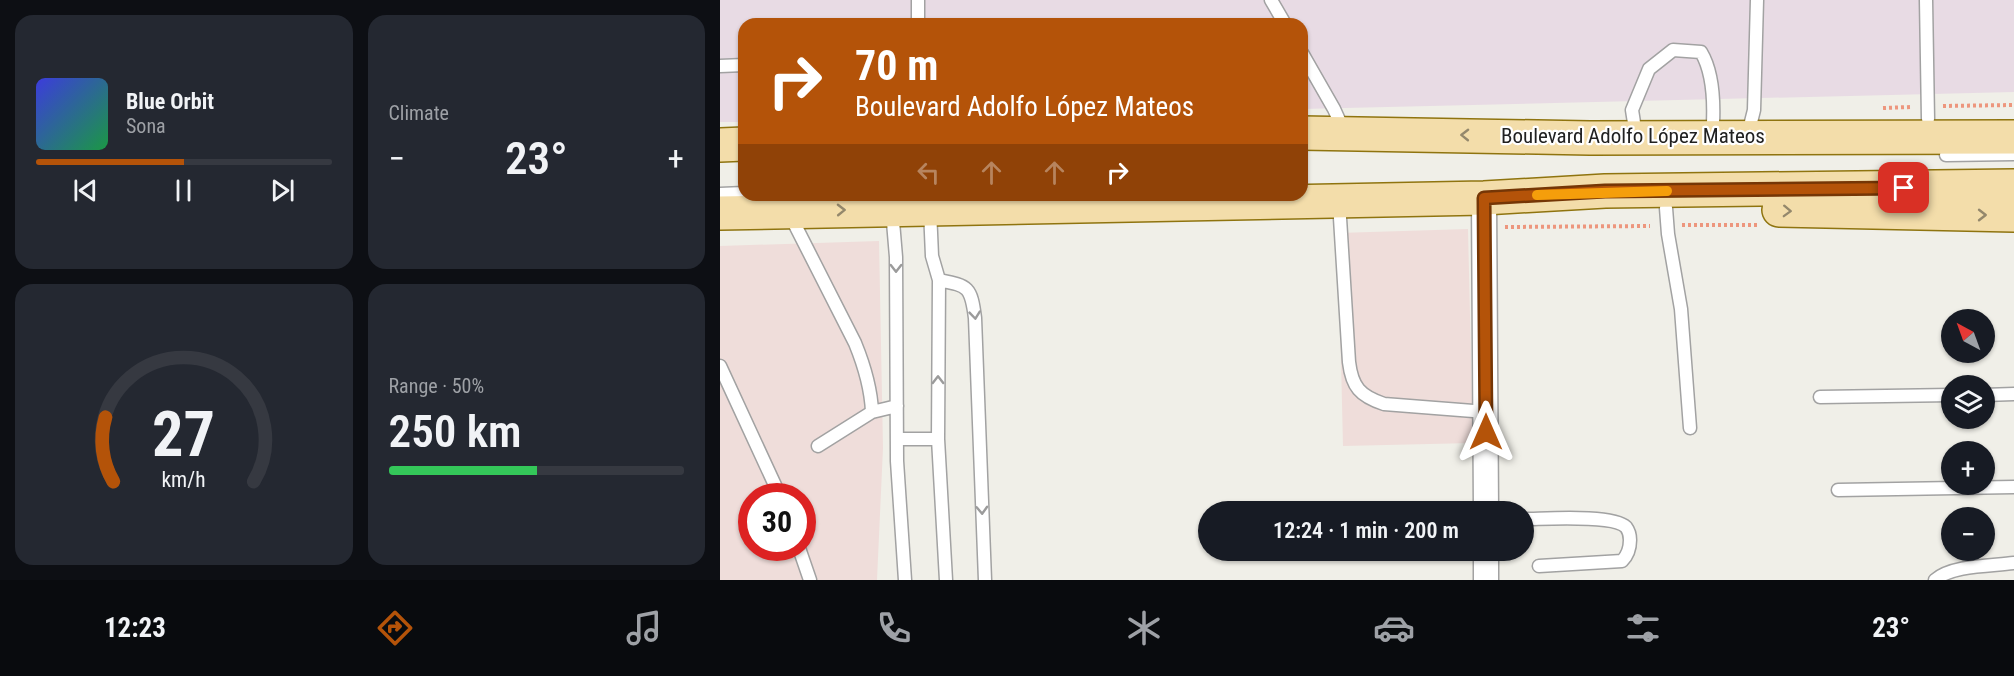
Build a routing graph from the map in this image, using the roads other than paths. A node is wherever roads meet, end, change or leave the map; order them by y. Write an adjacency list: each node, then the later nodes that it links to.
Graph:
1 (918, 0): 5 (lane)
2 (1271, 0): 6 (lane)
3 (1757, 0): 12 (lane)
4 (1926, 0): 11 (lane)
5 (918, 18)
6 (1282, 18)
7 (1308, 64): 16 (lane)
8 (738, 65): 9 (lane)
9 (720, 66)
10 (2014, 118): 11 (main road)
11 (1928, 119): 12 (main road)
12 (1751, 122): 13 (main road)
13 (1713, 123): 14 (main road); 14 (lane)
14 (1635, 129): 18 (main road)
15 (1308, 133): 16 (main road, Boulevard Adolfo López Mateos)
16 (1344, 133): 18 (main road, Boulevard Adolfo López Mateos, one-way to 16)
17 (2014, 137): 21 (main road, Boulevard Adolfo López Mateos)
18 (1590, 138): 21 (main road, Boulevard Adolfo López Mateos)
19 (738, 144): 20 (main road)
20 (720, 145)
21 (1955, 146): 22 (lane)
22 (2014, 154)
23 (2014, 186): 24 (main road)
24 (1605, 191): 33 (main road); 36 (main road)
25 (720, 194): 26 (lane)
26 (738, 194)
27 (1339, 200): 29 (main road); 33 (main road); 45 (lane)
28 (1294, 201): 31 (main road)
29 (1308, 201)
30 (891, 209): 31 (main road); 32 (main road, one-way to 30); 43 (lane, one-way to 43)
31 (930, 209): 37 (lane)
32 (788, 212): 34 (main road); 44 (lane)
33 (1485, 212): 45 (street)
34 (720, 213)
35 (2014, 215): 36 (main road, one-way to 35)
36 (1666, 217): 46 (lane)
37 (939, 280): 47 (lane, one-way to 37); 62 (lane, one-way to 62)
38 (720, 366): 50 (lane)
39 (2014, 394): 41 (lane)
40 (1941, 395): 42 (lane)
41 (1995, 395)
42 (1820, 397)
43 (897, 406): 44 (lane); 48 (lane)
44 (872, 412): 49 (lane)
45 (1486, 412): 53 (street)
46 (1690, 428)
47 (938, 439): 48 (lane); 61 (lane)
48 (897, 440): 60 (lane)
49 (818, 446)
50 (774, 483)
51 (2014, 487): 52 (lane)
52 (1838, 490)
53 (1486, 501)
54 (1534, 519): 58 (lane)
55 (803, 561): 59 (lane)
56 (1486, 561): 63 (street)
57 (2014, 563): 64 (lane)
58 (1539, 566)
59 (810, 580)
60 (904, 580)
61 (946, 580)
62 (985, 580)
63 (1486, 580)
64 (1935, 580)

